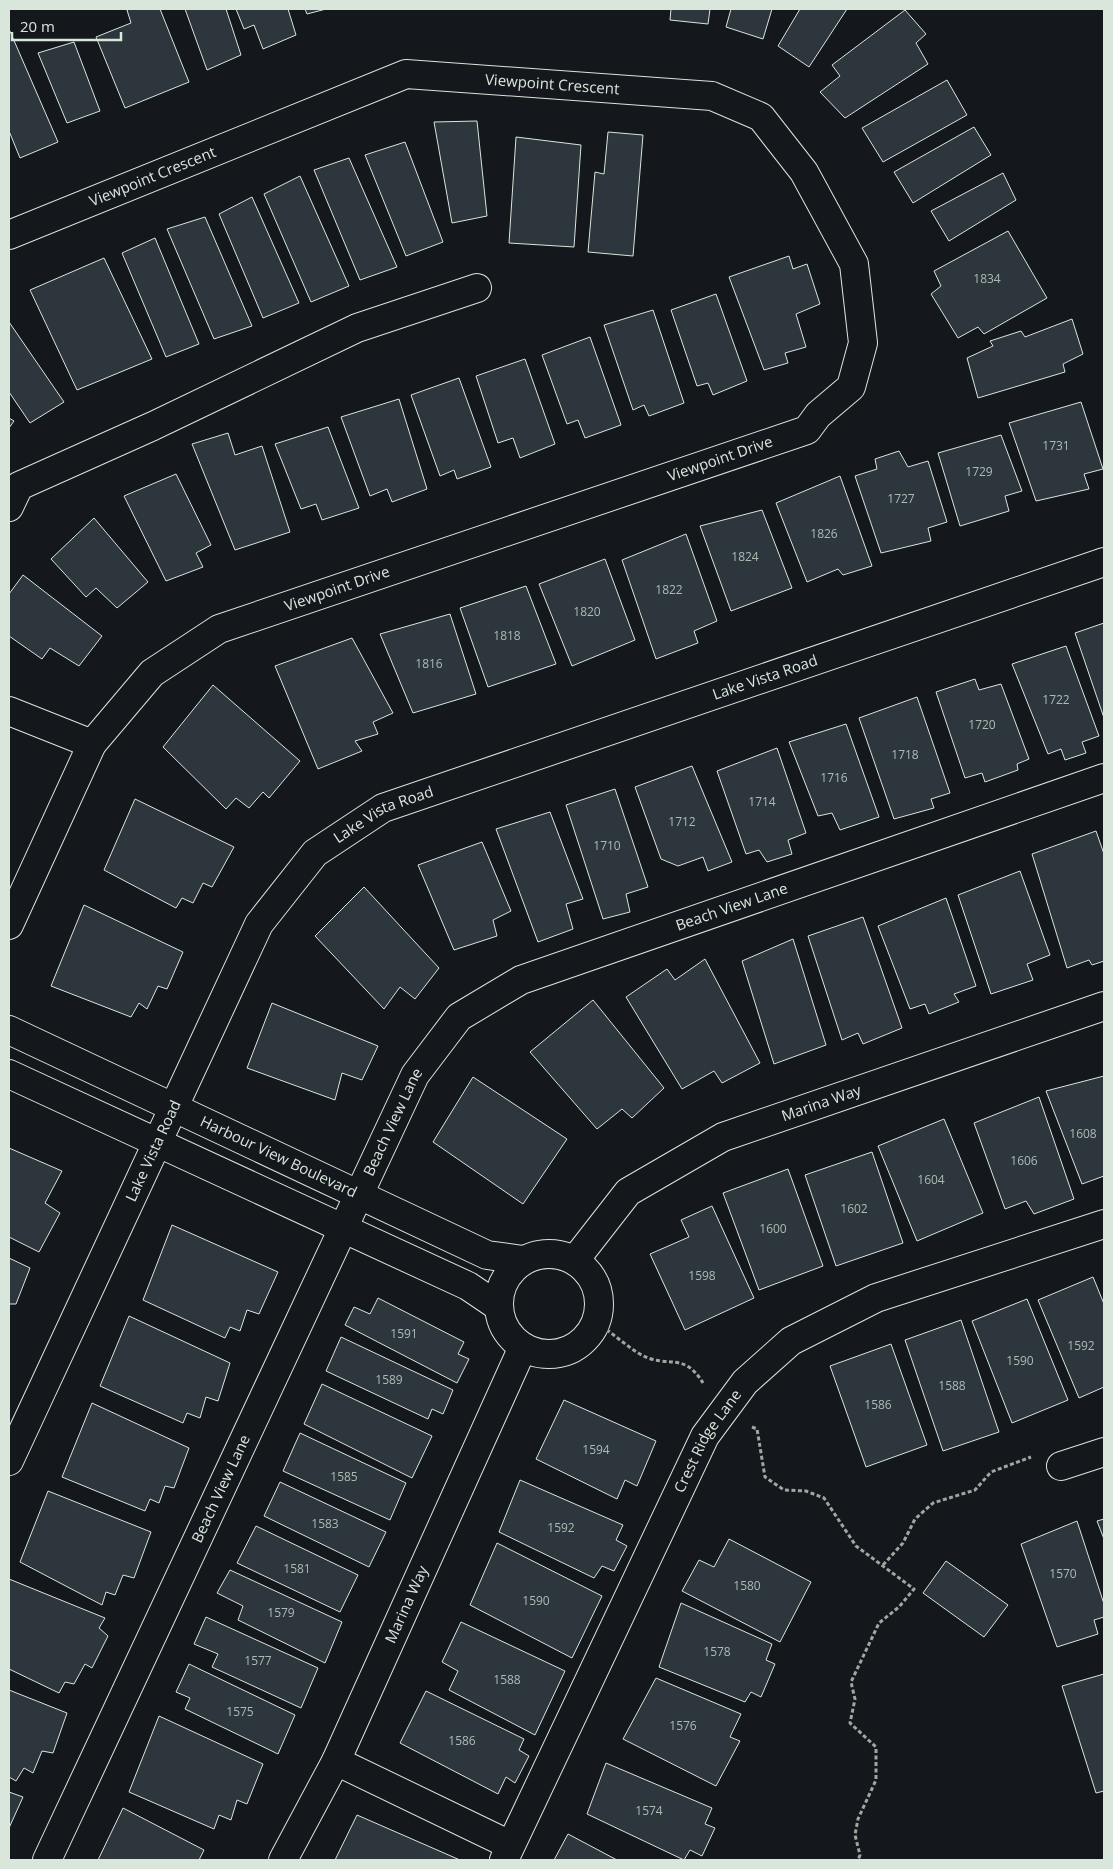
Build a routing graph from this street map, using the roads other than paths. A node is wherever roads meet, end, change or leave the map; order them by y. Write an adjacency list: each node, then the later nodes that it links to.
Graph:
1 (9, 235): 3 (street, Viewpoint Crescent)
2 (477, 288): 4 (street)
3 (806, 430): 7 (street, Viewpoint Drive)
4 (9, 507)
5 (1104, 562): 13 (street, Lake Vista Road)
6 (9, 711): 7 (street)
7 (92, 744): 9 (street, Viewpoint Drive)
8 (1104, 778): 15 (street, Beach View Lane)
9 (9, 925)
10 (1104, 1006): 19 (street, Marina Way)
11 (9, 1030): 13 (street, Harbour View Boulevard)
12 (9, 1074): 14 (street)
13 (174, 1108): 14 (street, Lake Vista Road); 15 (street, Harbour View Boulevard)
14 (158, 1143): 17 (street); 23 (street, Lake Vista Road)
15 (359, 1195): 17 (street, Beach View Lane); 18 (street, Harbour View Boulevard)
16 (1104, 1224): 26 (street, Crest Ridge Lane)
17 (343, 1229): 20 (street); 27 (street, Beach View Lane)
18 (523, 1260): 19 (street); 20 (street)
19 (575, 1260): 21 (street)
20 (499, 1308): 21 (street)
21 (523, 1347): 25 (street, Marina Way)
22 (1104, 1452): 24 (street)
23 (9, 1461)
24 (1061, 1466)
25 (336, 1761): 26 (street); 28 (street, Marina Way)
26 (507, 1853)
27 (47, 1860)
28 (283, 1860)

